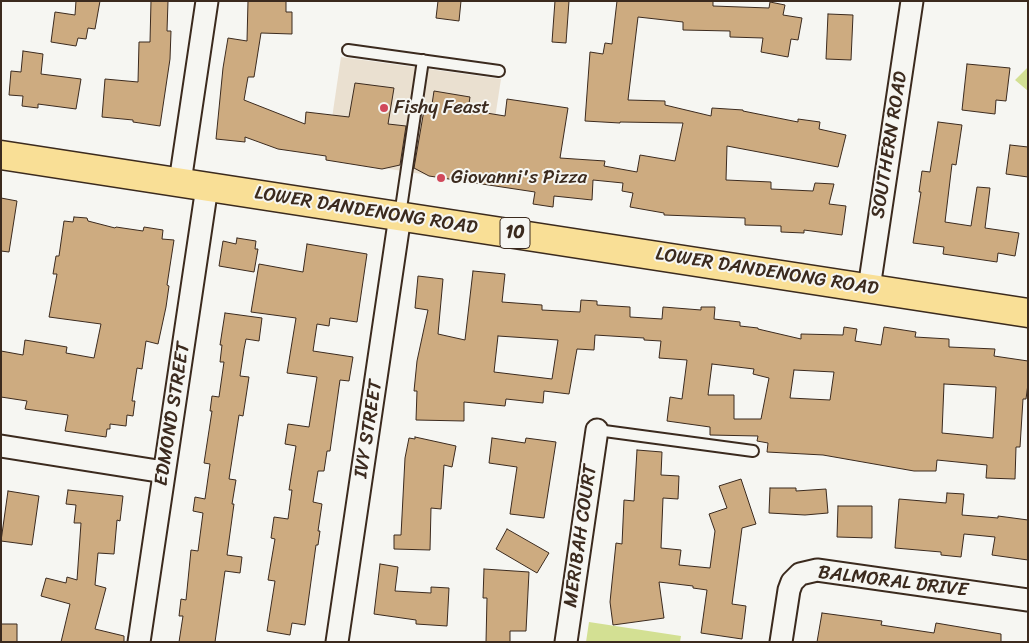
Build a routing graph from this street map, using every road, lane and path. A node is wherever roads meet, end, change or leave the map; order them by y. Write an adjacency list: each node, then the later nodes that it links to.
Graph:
1 (207, 1): 7 (street)
2 (912, 1): 10 (street, SOUTHERN ROAD)
3 (348, 50): 4 (lane)
4 (422, 60): 5 (lane); 9 (lane)
5 (500, 71)
6 (1, 155): 7 (highway, LOWER DANDENONG ROAD / 10)
7 (180, 182): 8 (highway, LOWER DANDENONG ROAD / 10)
8 (207, 187): 9 (highway, LOWER DANDENONG ROAD / 10); 15 (street, EDMOND STREET)
9 (400, 216): 10 (highway, LOWER DANDENONG ROAD / 10); 18 (street, IVY STREET)
10 (869, 288): 11 (highway, LOWER DANDENONG ROAD / 10)
11 (1028, 313)
12 (597, 430): 14 (lane); 19 (street, MERIBAH COURT)
13 (1, 446): 15 (street)
14 (753, 451)
15 (164, 472): 17 (street, EDMOND STREET)
16 (1028, 600): 20 (street, BALMORAL DRIVE)
17 (139, 642)
18 (337, 642)
19 (566, 642)
20 (781, 642)

